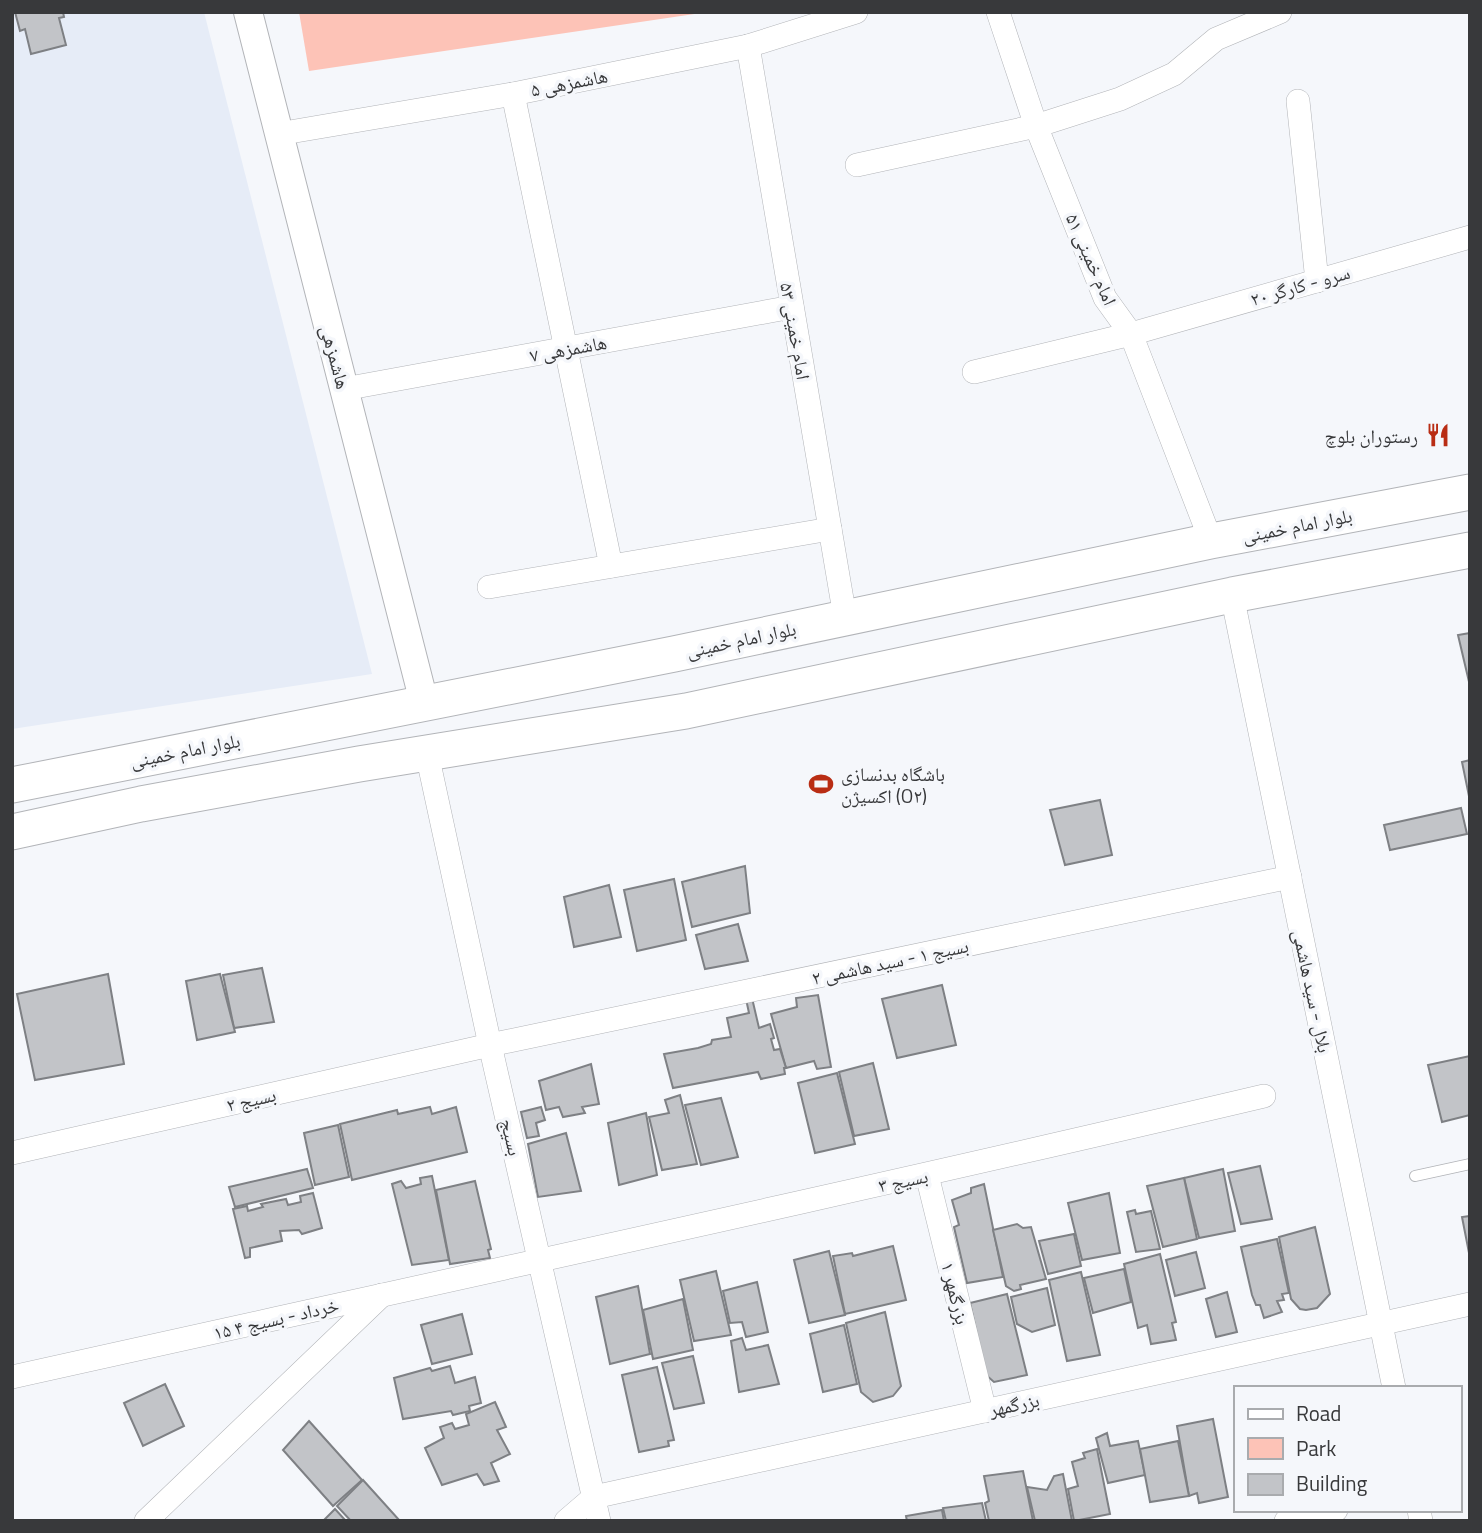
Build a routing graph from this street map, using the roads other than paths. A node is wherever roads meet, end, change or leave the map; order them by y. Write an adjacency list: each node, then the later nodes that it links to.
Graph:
1 (248, 12): 9 (street, هاشمزهی)
2 (856, 12): 5 (street, هاشمزهی ۵)
3 (998, 12): 8 (street, امام خمینی ۵۱)
4 (1280, 12): 8 (street)
5 (748, 46): 6 (street, هاشمزهی ۵); 13 (street, امام خمینی ۵۳)
6 (513, 94): 9 (street, هاشمزهی ۵); 15 (street)
7 (1298, 101): 12 (street)
8 (1036, 126): 10 (street); 14 (street, امام خمینی ۵۱)
9 (278, 134): 17 (street, هاشمزهی)
10 (857, 165)
11 (1470, 237): 12 (street, سرو - کارگر ۲۰)
12 (1317, 281): 14 (street, سرو - کارگر ۲۰)
13 (792, 307): 15 (street, هاشمزهی ۷); 19 (street, امام خمینی ۵۳)
14 (1131, 334): 16 (street, سرو - کارگر ۲۰); 20 (street, امام خمینی ۵۱)
15 (566, 349): 17 (street, هاشمزهی ۷); 22 (street)
16 (974, 372)
17 (344, 389): 26 (street, هاشمزهی)
18 (1470, 492): 20 (main road, بلوار امام خمینی)
19 (830, 529): 22 (street); 25 (street, امام خمینی ۵۳)
20 (1210, 541): 25 (main road, بلوار امام خمینی)
21 (1470, 550): 24 (main road)
22 (611, 566): 23 (street)
23 (489, 587)
24 (1232, 595): 27 (main road); 30 (street, بلال - سید هاشمی)
25 (845, 617): 26 (main road, بلوار امام خمینی)
26 (424, 702): 28 (main road, بلوار امام خمینی)
27 (427, 754): 29 (main road); 31 (street, بسیج)
28 (12, 785)
29 (12, 832)
30 (1290, 877): 31 (street, بسیج ۱ - سید هاشمی ۲); 40 (street, بلال - سید هاشمی)
31 (490, 1045): 33 (street, بسیج ۲); 37 (street, بسیج)
32 (1264, 1096): 35 (street, بسیج ۳)
33 (12, 1153)
34 (1470, 1164): 36 (lane)
35 (927, 1175): 37 (street, بسیج ۳); 43 (street, بزرگمهر ۱)
36 (1415, 1176)
37 (540, 1259): 38 (street, ۱۵ خرداد - بسیج ۴); 44 (street, بسیج)
38 (382, 1295): 41 (street, ۱۵ خرداد - بسیج ۴); 46 (street)
39 (1470, 1304): 40 (street, بزرگمهر)
40 (1381, 1324): 42 (street, بلال - سید هاشمی); 43 (street, بزرگمهر)
41 (12, 1377)
42 (1394, 1386)
43 (985, 1410): 44 (street, بزرگمهر)
44 (594, 1497): 47 (street, بزرگمهر); 48 (street, بسیج)
45 (1327, 1512): 49 (street)
46 (146, 1521)
47 (566, 1521)
48 (598, 1521)
49 (1286, 1521)

